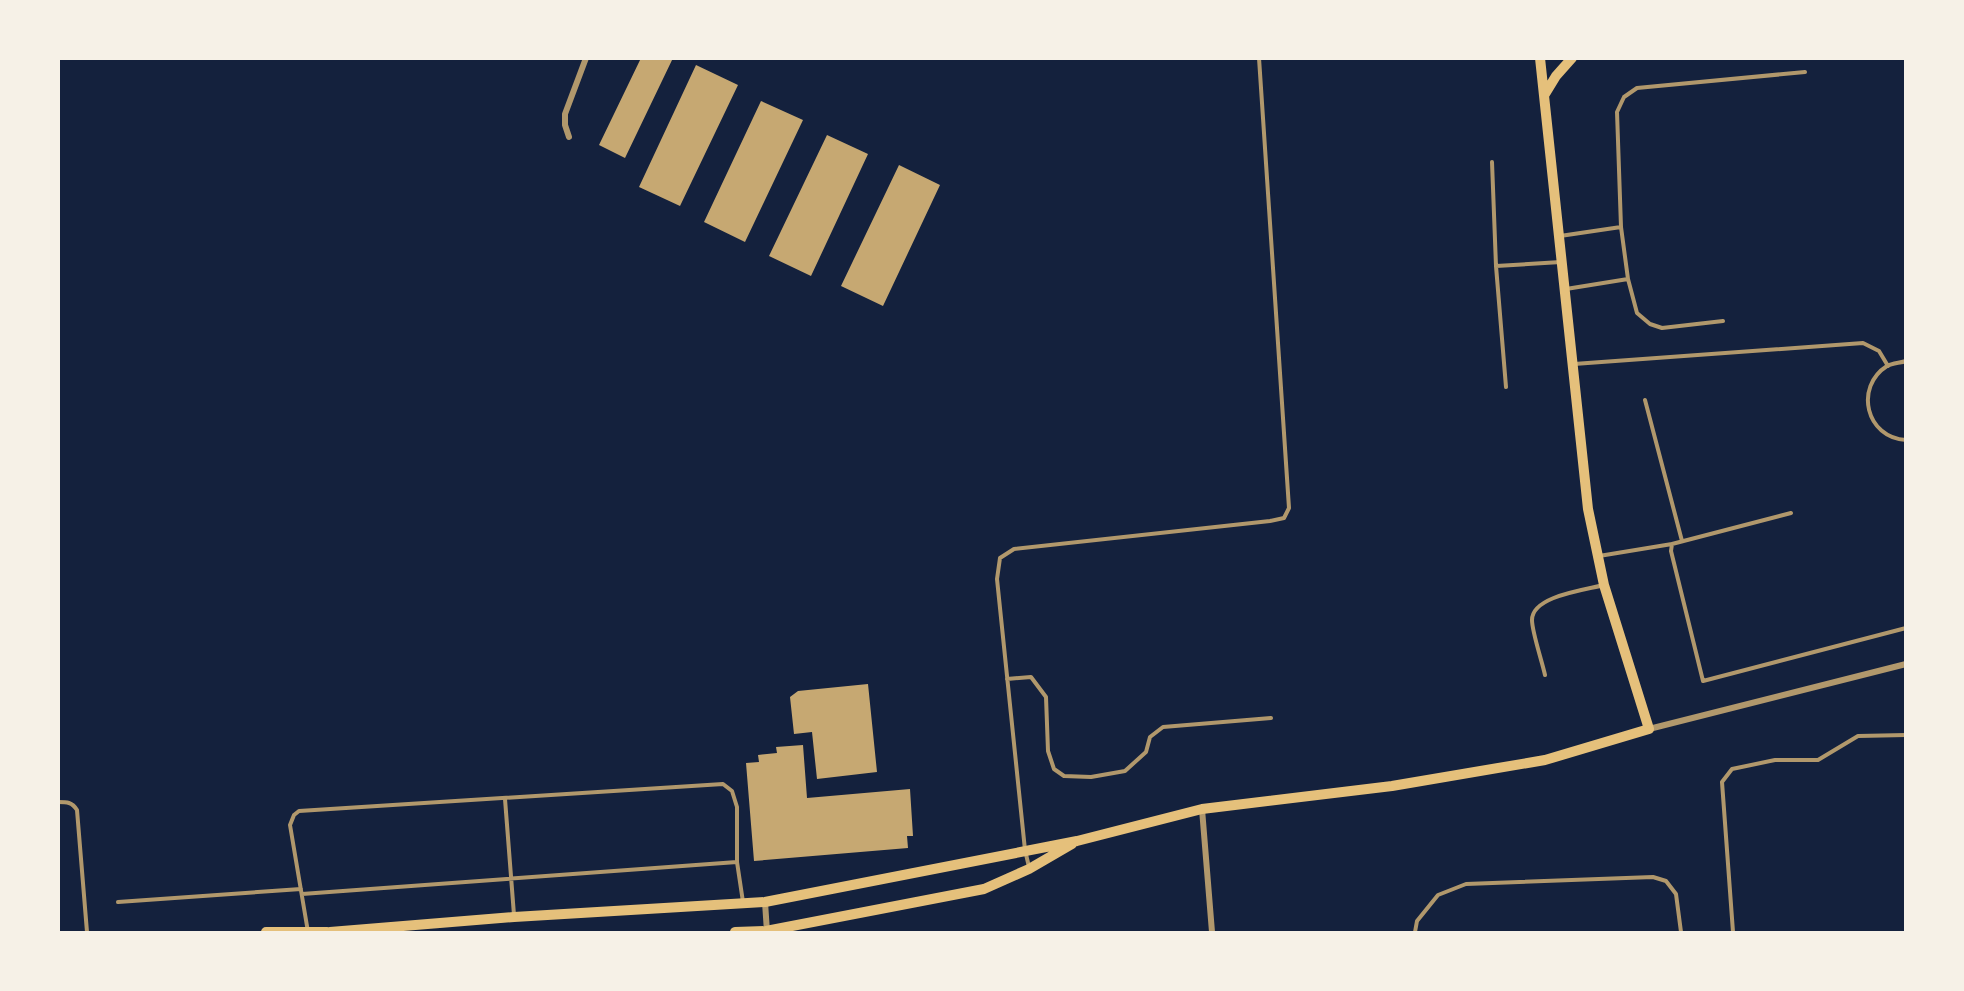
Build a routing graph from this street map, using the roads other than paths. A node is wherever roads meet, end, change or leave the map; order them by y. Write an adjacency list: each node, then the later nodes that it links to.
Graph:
1 (586, 58): 7 (street)
2 (1259, 58): 30 (lane)
3 (1540, 58): 6 (main road)
4 (1572, 58): 6 (main road)
5 (1805, 72): 9 (lane)
6 (1545, 94): 10 (main road)
7 (569, 137)
8 (1492, 162): 12 (lane)
9 (1621, 227): 10 (lane); 13 (lane)
10 (1559, 236): 11 (main road)
11 (1562, 262): 12 (lane); 14 (main road)
12 (1496, 266): 19 (lane)
13 (1628, 279): 14 (lane); 15 (lane)
14 (1564, 289): 17 (main road)
15 (1723, 321)
16 (1905, 361): 18 (lane)
17 (1574, 364): 18 (lane); 25 (main road)
18 (1888, 366): 21 (lane)
19 (1506, 387)
20 (1645, 400): 23 (lane)
21 (1905, 440)
22 (1791, 513): 23 (lane)
23 (1682, 541): 24 (lane)
24 (1672, 544): 25 (lane); 27 (lane)
25 (1598, 556): 26 (main road)
26 (1604, 585): 29 (lane); 32 (main road)
27 (1905, 628)
28 (1905, 664): 32 (street)
29 (1545, 675)
30 (1007, 679): 31 (lane); 38 (lane)
31 (1271, 718)
32 (1648, 729): 36 (main road)
33 (1905, 735): 57 (lane)
34 (505, 799): 39 (lane); 41 (lane); 42 (lane)
35 (58, 802): 50 (lane)
36 (1202, 809): 37 (main road); 54 (street)
37 (1077, 841): 38 (main road); 40 (main road)
38 (1025, 850): 40 (lane); 46 (main road)
39 (737, 862): 41 (lane); 45 (lane)
40 (1029, 869): 49 (main road)
41 (513, 878): 43 (lane); 47 (lane)
42 (301, 889): 43 (lane); 44 (lane)
43 (302, 894): 48 (lane)
44 (118, 902)
45 (744, 902): 46 (main road); 47 (main road)
46 (765, 902): 49 (street)
47 (514, 917): 52 (main road)
48 (308, 932): 51 (main road); 52 (main road)
49 (767, 932): 53 (main road)
50 (87, 933)
51 (266, 933)
52 (328, 933)
53 (735, 933)
54 (1212, 933)
55 (1415, 933): 56 (lane)
56 (1681, 933)
57 (1733, 933)

